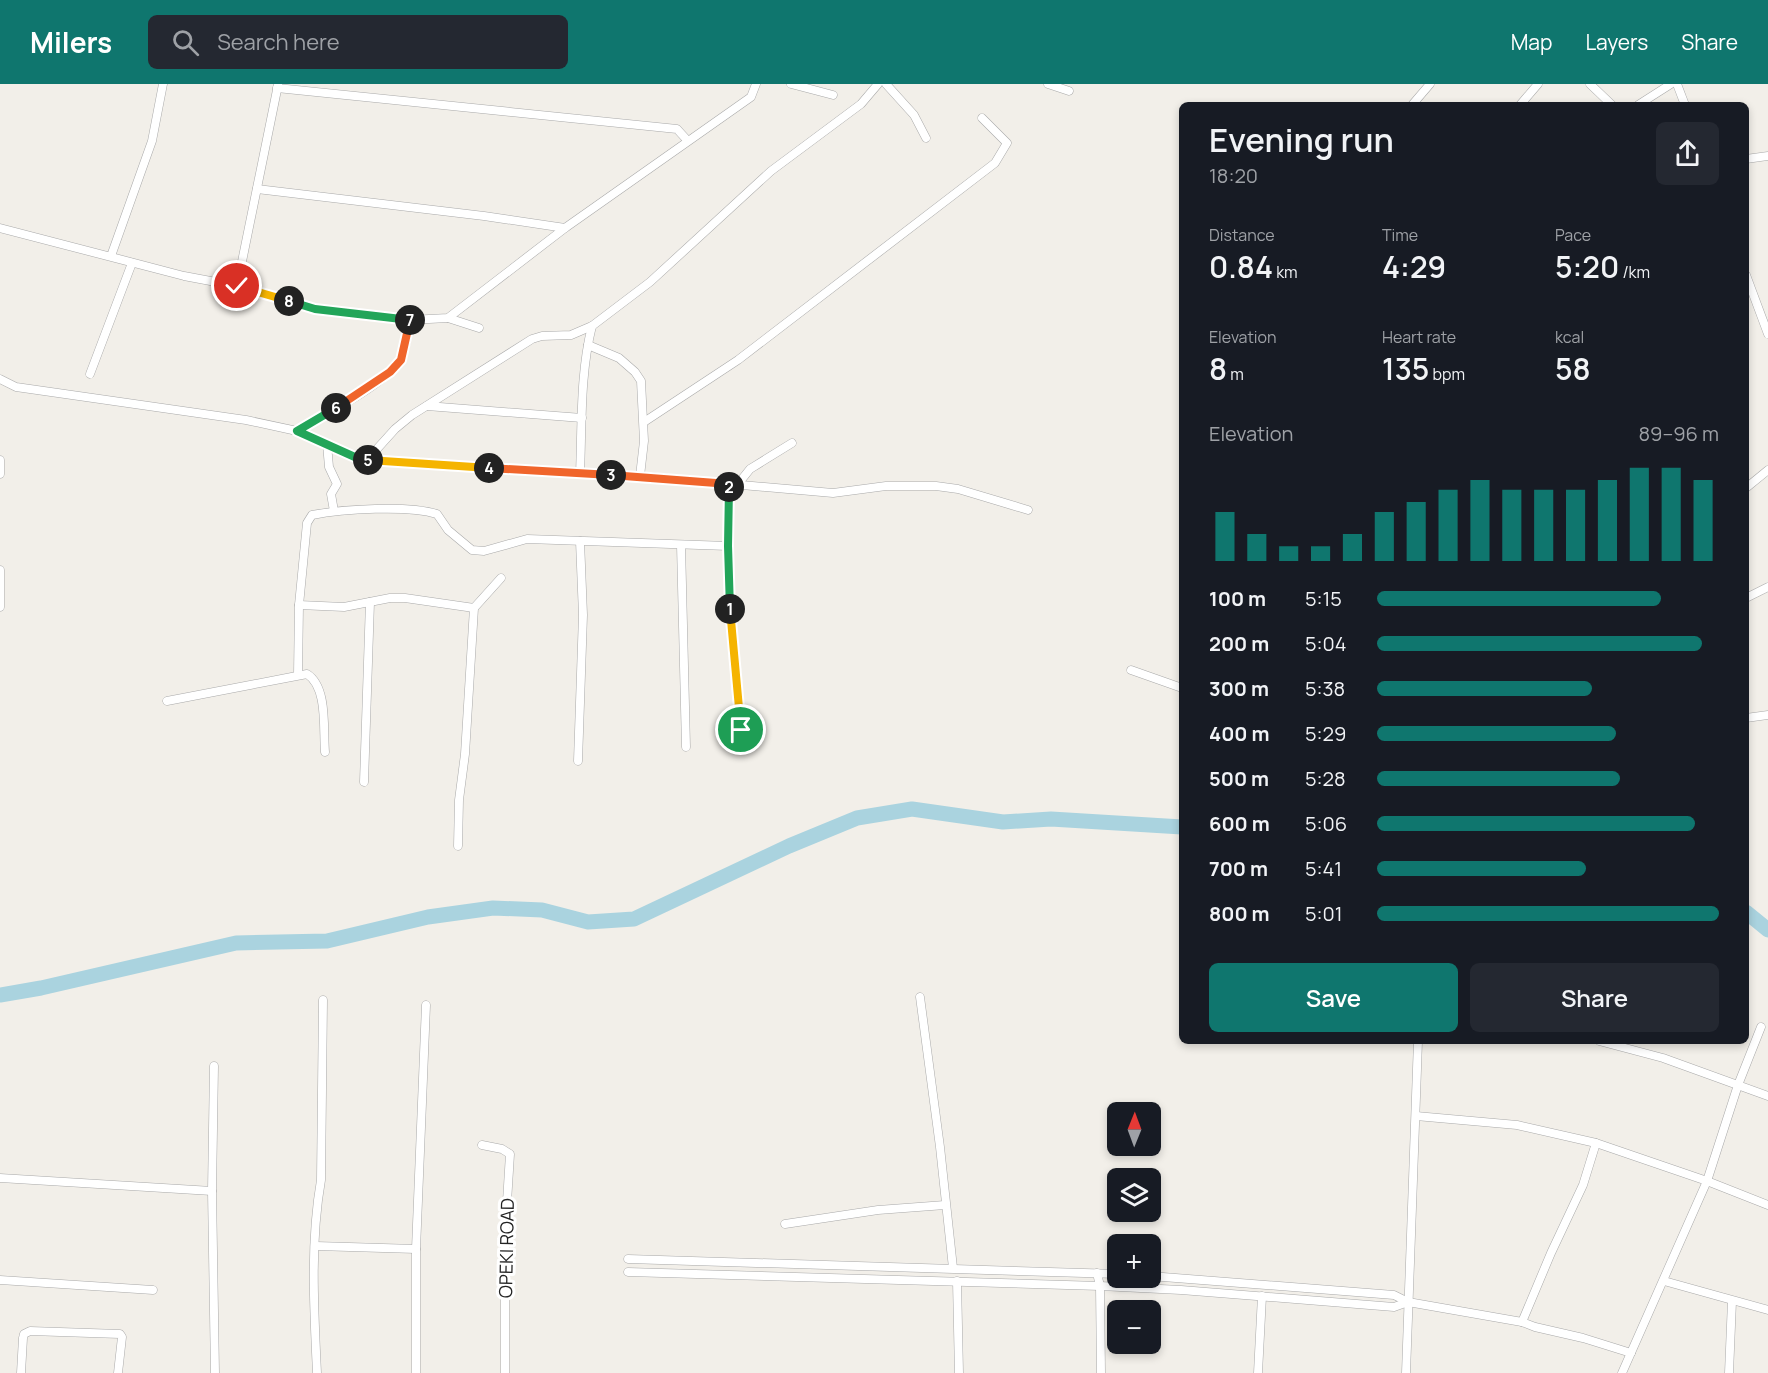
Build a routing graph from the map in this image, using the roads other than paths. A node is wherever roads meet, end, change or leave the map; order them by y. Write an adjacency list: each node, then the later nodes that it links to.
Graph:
1 (163, 84): 28 (street)
2 (756, 84): 22 (street)
3 (791, 84): 14 (street)
4 (878, 84): 35 (street)
5 (886, 84): 21 (street)
6 (1048, 84): 13 (street)
7 (1430, 84): 15 (street)
8 (1538, 84): 16 (street)
9 (1590, 84): 17 (street)
10 (1671, 84): 18 (street)
11 (1677, 84): 19 (street)
12 (278, 86): 22 (street); 25 (street)
13 (1070, 92)
14 (833, 95)
15 (1415, 102)
16 (1523, 102)
17 (1609, 102)
18 (1643, 102)
19 (1684, 102)
20 (982, 118): 43 (street)
21 (926, 138)
22 (687, 140): 27 (street)
23 (1768, 156): 24 (street)
24 (1749, 159)
25 (257, 189): 27 (street); 31 (street)
26 (0, 228): 28 (street)
27 (565, 228): 32 (street)
28 (111, 256): 29 (street)
29 (132, 263): 31 (street); 39 (street)
30 (1749, 282): 34 (street)
31 (237, 286): 33 (street)
32 (448, 318): 33 (street); 36 (street)
33 (410, 320): 44 (street)
34 (1766, 323): 37 (street)
35 (592, 326): 38 (street); 41 (street)
36 (479, 328)
37 (1768, 334)
38 (588, 345): 42 (street); 43 (street)
39 (90, 374)
40 (0, 379): 44 (street)
41 (427, 406): 42 (street); 48 (street)
42 (582, 418): 51 (street)
43 (644, 422): 52 (street)
44 (297, 431): 46 (street)
45 (792, 443): 53 (street)
46 (327, 444): 48 (street); 56 (street)
47 (0, 460): 50 (street)
48 (367, 460): 51 (street)
49 (1768, 470): 54 (street)
50 (0, 474)
51 (580, 474): 52 (street)
52 (640, 476): 53 (street)
53 (734, 484): 55 (street); 59 (street)
54 (1749, 486)
55 (1028, 510)
56 (334, 511): 57 (street); 65 (street)
57 (580, 542): 58 (street); 77 (street)
58 (681, 545): 59 (street); 75 (street)
59 (728, 546): 74 (street)
60 (0, 570): 66 (street)
61 (501, 578): 67 (street)
62 (1768, 587): 63 (street)
63 (1749, 596)
64 (370, 602): 65 (street); 67 (street); 78 (street)
65 (299, 605): 69 (street)
66 (0, 607)
67 (474, 608): 79 (street)
68 (1131, 670): 70 (street)
69 (298, 675): 71 (street); 76 (street)
70 (1179, 687)
71 (167, 700)
72 (1749, 715): 73 (street)
73 (1768, 715)
74 (741, 730)
75 (686, 747)
76 (325, 752)
77 (578, 761)
78 (364, 782)
79 (458, 846)
80 (920, 997): 95 (street)
81 (323, 1000): 98 (street)
82 (426, 1005): 99 (street)
83 (1761, 1027): 87 (street)
84 (1418, 1044): 89 (street)
85 (1610, 1044): 87 (street)
86 (214, 1066): 94 (street)
87 (1738, 1085): 88 (street); 93 (street)
88 (1768, 1096)
89 (1416, 1116): 90 (street); 113 (street)
90 (1596, 1143): 93 (street); 115 (street)
91 (482, 1145): 122 (street, OPEKI ROAD)
92 (0, 1178): 94 (street)
93 (1707, 1181): 96 (street); 108 (street)
94 (212, 1191): 119 (street)
95 (945, 1205): 97 (street); 101 (street)
96 (1768, 1205)
97 (785, 1224)
98 (315, 1246): 99 (street); 120 (street)
99 (416, 1249): 121 (street)
100 (628, 1259): 101 (street)
101 (953, 1268): 103 (street)
102 (628, 1272): 107 (street)
103 (1097, 1273): 104 (street); 109 (street)
104 (1107, 1273)
105 (1161, 1277): 113 (street)
106 (0, 1280): 110 (street)
107 (957, 1281): 109 (street); 123 (street)
108 (1664, 1281): 112 (street); 116 (street)
109 (1100, 1286): 111 (street); 124 (street)
110 (153, 1290)
111 (1262, 1296): 113 (street); 125 (street)
112 (1732, 1300): 114 (street); 128 (street)
113 (1408, 1302): 115 (street); 126 (street)
114 (1768, 1310)
115 (1522, 1322): 116 (street)
116 (1631, 1353): 127 (street)
117 (21, 1373): 118 (street)
118 (118, 1373)
119 (215, 1373)
120 (317, 1373)
121 (416, 1373)
122 (505, 1373)
123 (959, 1373)
124 (1101, 1373)
125 (1258, 1373)
126 (1406, 1373)
127 (1622, 1373)
128 (1729, 1373)

